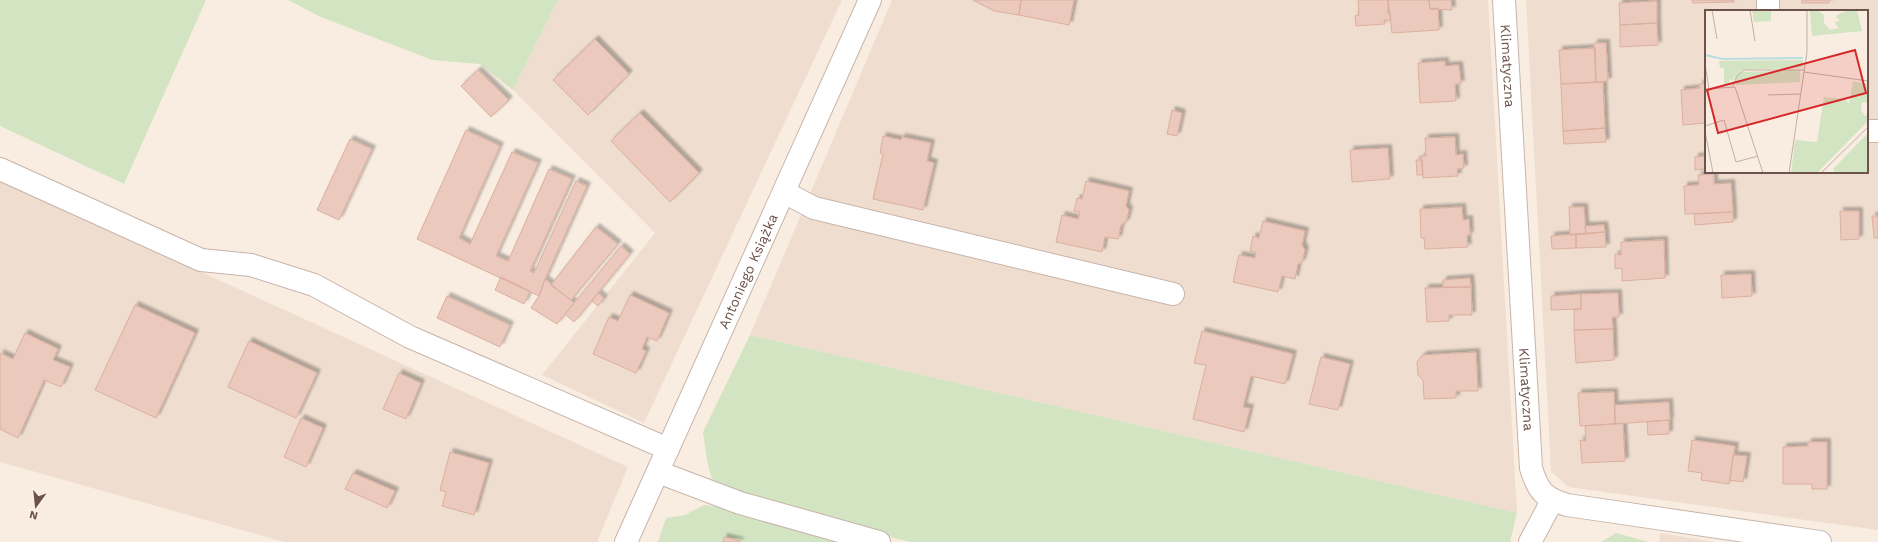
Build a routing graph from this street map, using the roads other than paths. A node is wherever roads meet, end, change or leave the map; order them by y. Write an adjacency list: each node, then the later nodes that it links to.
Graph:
1 (870, 0): 4 (street, Antoniego Książka)
2 (1504, 0): 8 (street, Klimatyczna)
3 (0, 169): 6 (street)
4 (784, 192): 5 (street); 6 (street, Antoniego Książka)
5 (1173, 294)
6 (668, 449): 7 (street, Antoniego Książka)
7 (658, 472): 9 (street, Antoniego Książka); 10 (street)
8 (1552, 500): 11 (street); 12 (street, Klimatyczna)
9 (626, 542)
10 (879, 542)
11 (1530, 542)
12 (1820, 542)

